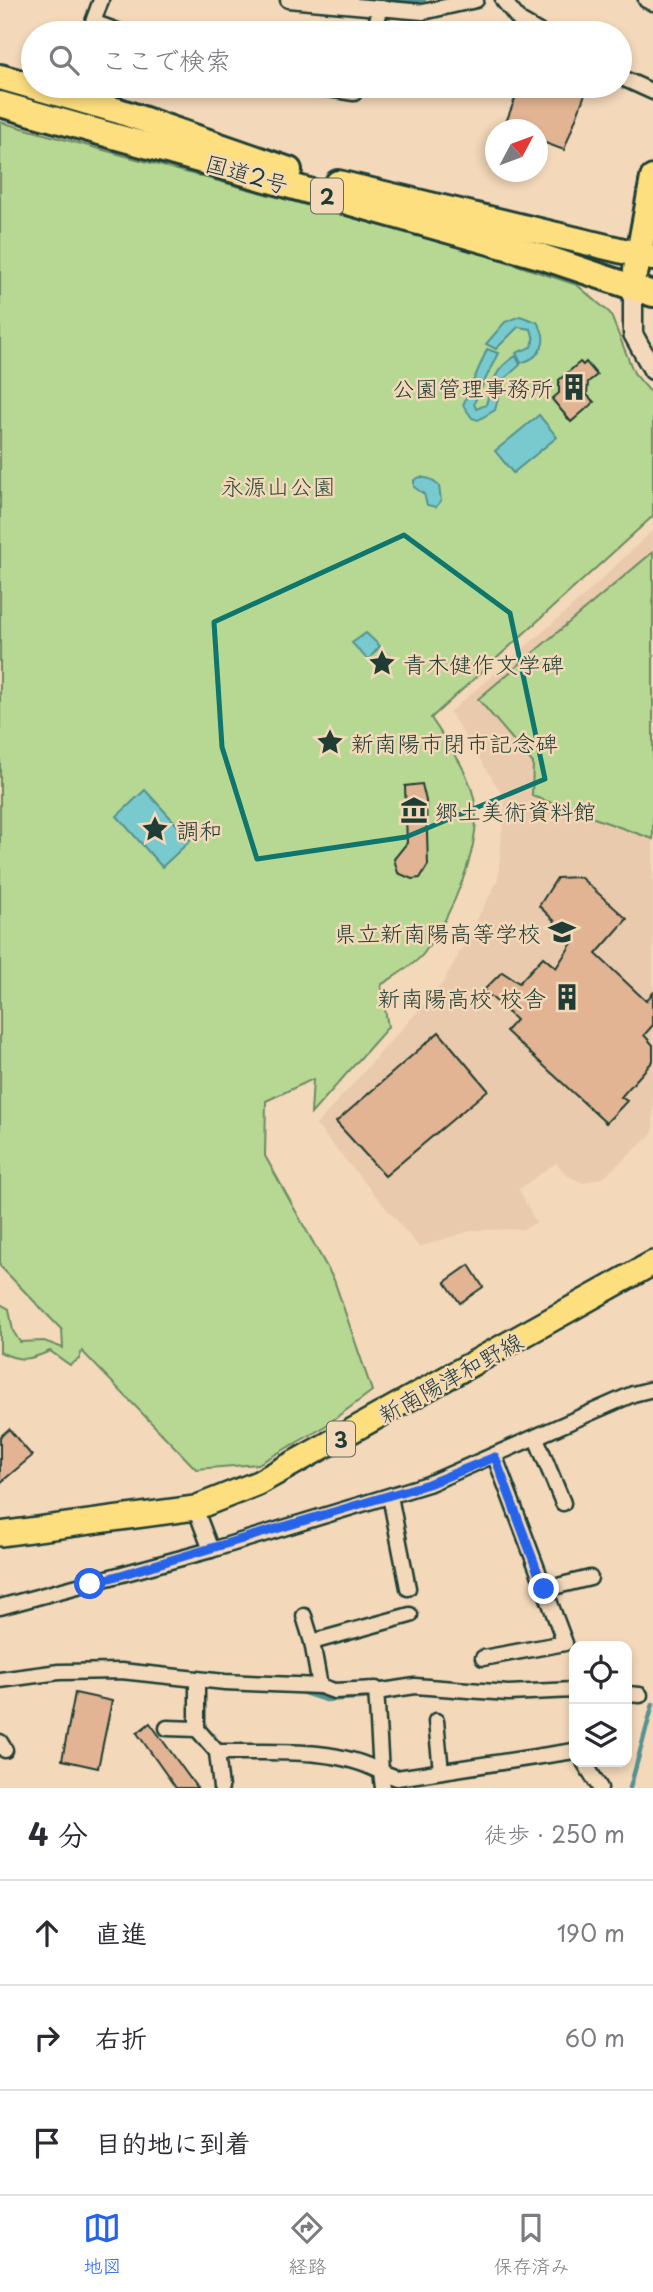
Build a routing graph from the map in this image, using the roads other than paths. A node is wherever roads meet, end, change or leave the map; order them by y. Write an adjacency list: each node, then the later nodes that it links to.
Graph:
1 (101, 0): 8 (street)
2 (288, 0): 7 (street)
3 (475, 0): 7 (street)
4 (503, 0): 10 (street)
5 (646, 0): 6 (street)
6 (653, 3)
7 (381, 8): 9 (street)
8 (93, 21)
9 (377, 21)
10 (520, 21)
11 (0, 76): 12 (highway, 国道2号 / 2)
12 (21, 82)
13 (632, 82): 14 (street)
14 (653, 92)
15 (75, 98): 18 (highway, 国道2号 / 2)
16 (0, 104): 19 (highway, 国道2号 / 2)
17 (653, 178): 18 (highway)
18 (646, 256): 19 (highway)
19 (643, 291): 20 (street)
20 (653, 370)
21 (653, 1263): 27 (main road, 新南陽津和野線 / 3)
22 (653, 1389): 23 (street)
23 (536, 1438): 24 (street); 26 (street)
24 (495, 1457): 25 (street); 32 (street)
25 (390, 1496): 29 (street); 31 (street)
26 (563, 1503)
27 (195, 1508): 28 (main road, 新南陽津和野線 / 3); 29 (street)
28 (0, 1535)
29 (211, 1550): 33 (street)
30 (590, 1578): 32 (street)
31 (411, 1580)
32 (544, 1589): 37 (street)
33 (0, 1607)
34 (410, 1615): 36 (street)
35 (304, 1616): 36 (street)
36 (312, 1642): 40 (street)
37 (483, 1658)
38 (0, 1679): 39 (street)
39 (197, 1679): 40 (street); 45 (street)
40 (320, 1686): 42 (street)
41 (569, 1690): 42 (street)
42 (376, 1692): 49 (street)
43 (436, 1721): 50 (street)
44 (167, 1728): 45 (street)
45 (197, 1729): 46 (street)
46 (217, 1752): 49 (street); 51 (street)
47 (569, 1752): 50 (street)
48 (587, 1767): 53 (street)
49 (381, 1772): 50 (street); 52 (street)
50 (441, 1772)
51 (221, 1788)
52 (383, 1788)
53 (600, 1788)

